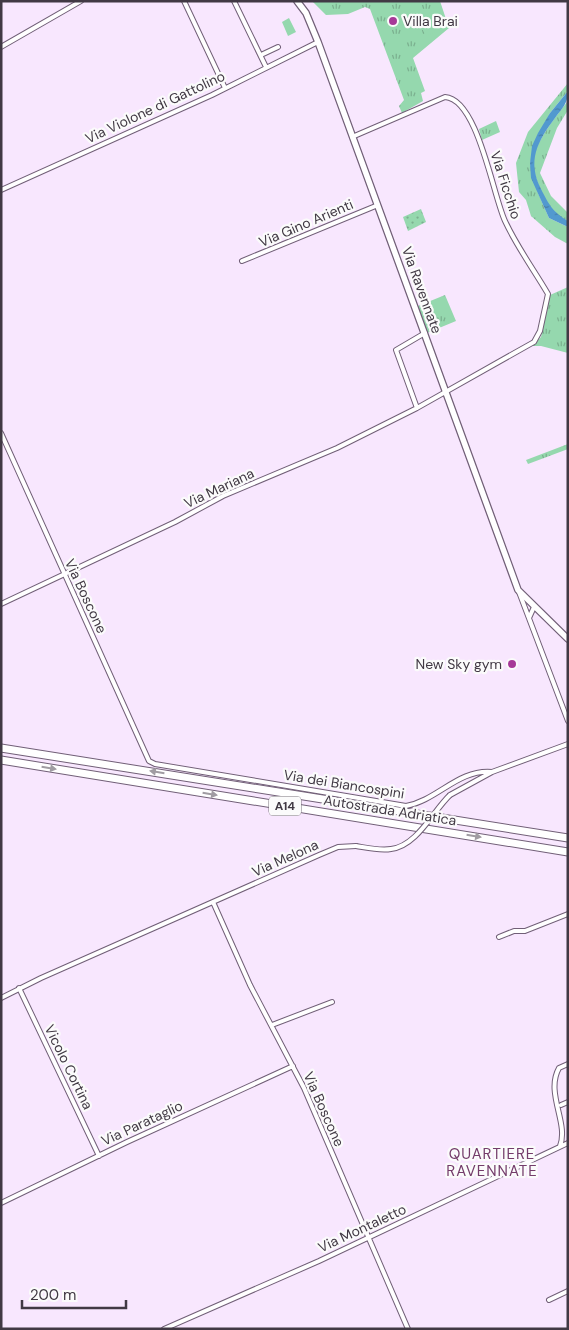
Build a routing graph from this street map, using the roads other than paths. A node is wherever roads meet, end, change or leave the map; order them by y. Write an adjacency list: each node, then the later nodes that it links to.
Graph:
1 (80, 1): 7 (street)
2 (184, 1): 10 (street)
3 (234, 1): 8 (street)
4 (297, 1): 5 (main road, Via Ravennate)
5 (318, 42): 9 (street, Via Violone di Gattolino); 11 (main road, Via Ravennate)
6 (278, 47): 8 (street)
7 (1, 48)
8 (261, 55): 9 (street)
9 (266, 67): 10 (street, Via Violone di Gattolino)
10 (225, 88): 12 (street, Via Violone di Gattolino)
11 (352, 137): 13 (main road, Via Ravennate); 16 (street, Via Ficchio)
12 (1, 190)
13 (378, 205): 14 (street, Via Gino Arienti); 15 (main road, Via Ravennate)
14 (242, 261)
15 (425, 333): 16 (main road, Via Ravennate); 17 (street)
16 (446, 392): 17 (street, Via Mariana); 20 (main road, Via Ravennate)
17 (417, 408): 19 (street, Via Mariana)
18 (1, 434): 19 (street, Via Boscone)
19 (63, 574): 21 (street, Via Mariana); 30 (street, Via Boscone)
20 (518, 590): 22 (main road, Via Ravennate); 23 (street, Via Ravennate)
21 (1, 604)
22 (534, 607): 23 (street); 24 (main road, Via Ravennate)
23 (529, 619): 25 (street, Via Ravennate)
24 (568, 639)
25 (567, 715): 26 (street, Via Ravennate)
26 (568, 721)
27 (568, 744): 31 (street, Via Melona)
28 (1, 748): 32 (highway, Autostrada Adriatica / A14, one-way to 28)
29 (1, 760): 33 (highway, Autostrada Adriatica / A14, one-way to 33)
30 (154, 764): 31 (street, Via dei Biancospini)
31 (492, 772): 34 (street, Via Melona, bridge)
32 (568, 838)
33 (568, 852)
34 (213, 902): 37 (street, Via Melona); 40 (street, Via Boscone)
35 (568, 914): 36 (street)
36 (499, 937)
37 (19, 988): 38 (street, Via Melona); 47 (street, Vicolo Cortina)
38 (1, 998)
39 (332, 1002): 40 (street)
40 (272, 1025): 42 (street, Via Boscone)
41 (568, 1064): 44 (street)
42 (292, 1066): 47 (street, Via Parataglio); 49 (street, Via Boscone)
43 (568, 1102): 44 (street)
44 (561, 1105): 46 (street)
45 (568, 1143): 46 (street, Via Montaletto)
46 (559, 1147): 49 (street, Via Montaletto)
47 (99, 1156): 48 (street, Via Parataglio)
48 (1, 1203)
49 (368, 1238): 52 (street, Via Montaletto); 53 (street, Via Boscone)
50 (568, 1291): 51 (street)
51 (549, 1300)
52 (164, 1329)
53 (408, 1329)

